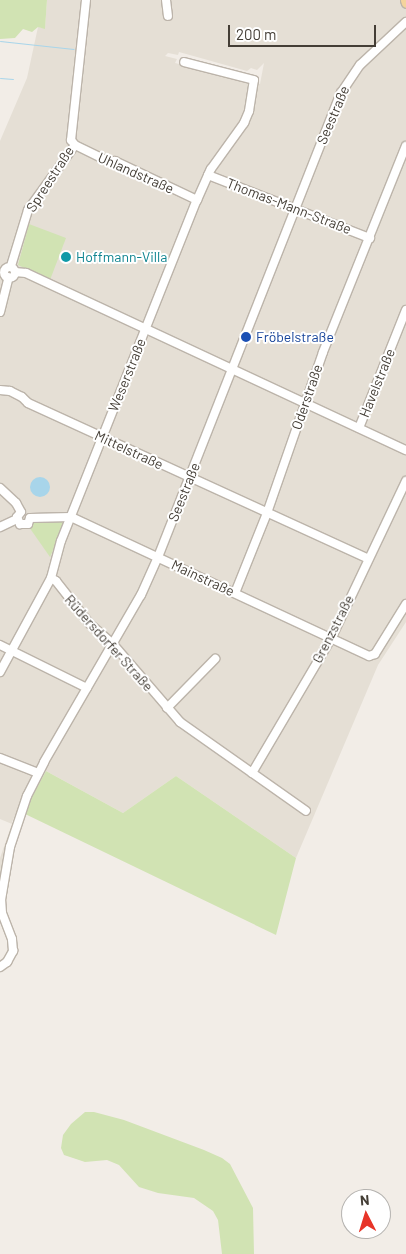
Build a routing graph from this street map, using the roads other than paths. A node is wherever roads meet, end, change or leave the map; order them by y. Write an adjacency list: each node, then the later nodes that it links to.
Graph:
1 (86, 0): 6 (street, Spreestraße)
2 (166, 0): 3 (street)
3 (168, 16)
4 (406, 22): 10 (street, Seestraße)
5 (184, 62): 8 (street, Weserstraße)
6 (75, 145): 9 (street, Uhlandstraße); 12 (street, Spreestraße)
7 (406, 146): 11 (street, Oderstraße)
8 (208, 175): 9 (street, Weserstraße); 10 (street, Thomas-Mann-Straße)
9 (197, 200): 16 (street, Weserstraße)
10 (296, 208): 11 (street, Thomas-Mann-Straße); 17 (street, Seestraße)
11 (370, 238): 19 (street, Oderstraße)
12 (8, 271): 13 (street, Spreestraße); 16 (street)
13 (3, 288): 15 (street, Spreestraße)
14 (406, 310): 20 (street, Havelstraße)
15 (0, 312)
16 (146, 329): 17 (street); 21 (street, Weserstraße)
17 (232, 371): 19 (street); 23 (street, Seestraße)
18 (0, 390): 21 (street, Mittelstraße)
19 (305, 403): 20 (street); 26 (street, Oderstraße)
20 (359, 428): 22 (street)
21 (103, 437): 23 (street, Mittelstraße); 28 (street, Weserstraße)
22 (406, 450)
23 (189, 478): 26 (street, Mittelstraße); 31 (street, Seestraße)
24 (406, 481): 32 (street, Grenzstraße)
25 (0, 488): 27 (street)
26 (267, 513): 32 (street, Mittelstraße); 34 (street, Oderstraße)
27 (19, 516): 29 (street); 29 (street); 30 (street)
28 (71, 517): 29 (street, Mainstraße); 31 (street, Mainstraße); 33 (street, Weserstraße)
29 (30, 518)
30 (0, 527)
31 (158, 557): 34 (street, Mainstraße); 37 (street, Seestraße)
32 (368, 559): 36 (street, Grenzstraße)
33 (51, 578): 37 (street, Rüdersdorfer Straße); 39 (street, Weserstraße)
34 (234, 593): 36 (street, Mainstraße)
35 (406, 604): 36 (street, Mainstraße)
36 (330, 639): 46 (street, Grenzstraße)
37 (113, 644): 42 (street, Seestraße); 43 (street, Rüdersdorfer Straße)
38 (0, 645): 39 (street)
39 (12, 651): 41 (street, Weserstraße); 42 (street)
40 (215, 659): 43 (street)
41 (0, 672)
42 (87, 688): 45 (street, Seestraße)
43 (167, 708): 46 (street, Rüdersdorfer Straße)
44 (0, 758): 45 (street)
45 (38, 773): 48 (street, Seestraße)
46 (252, 773): 47 (street, Rüdersdorfer Straße)
47 (306, 811)
48 (0, 967)

